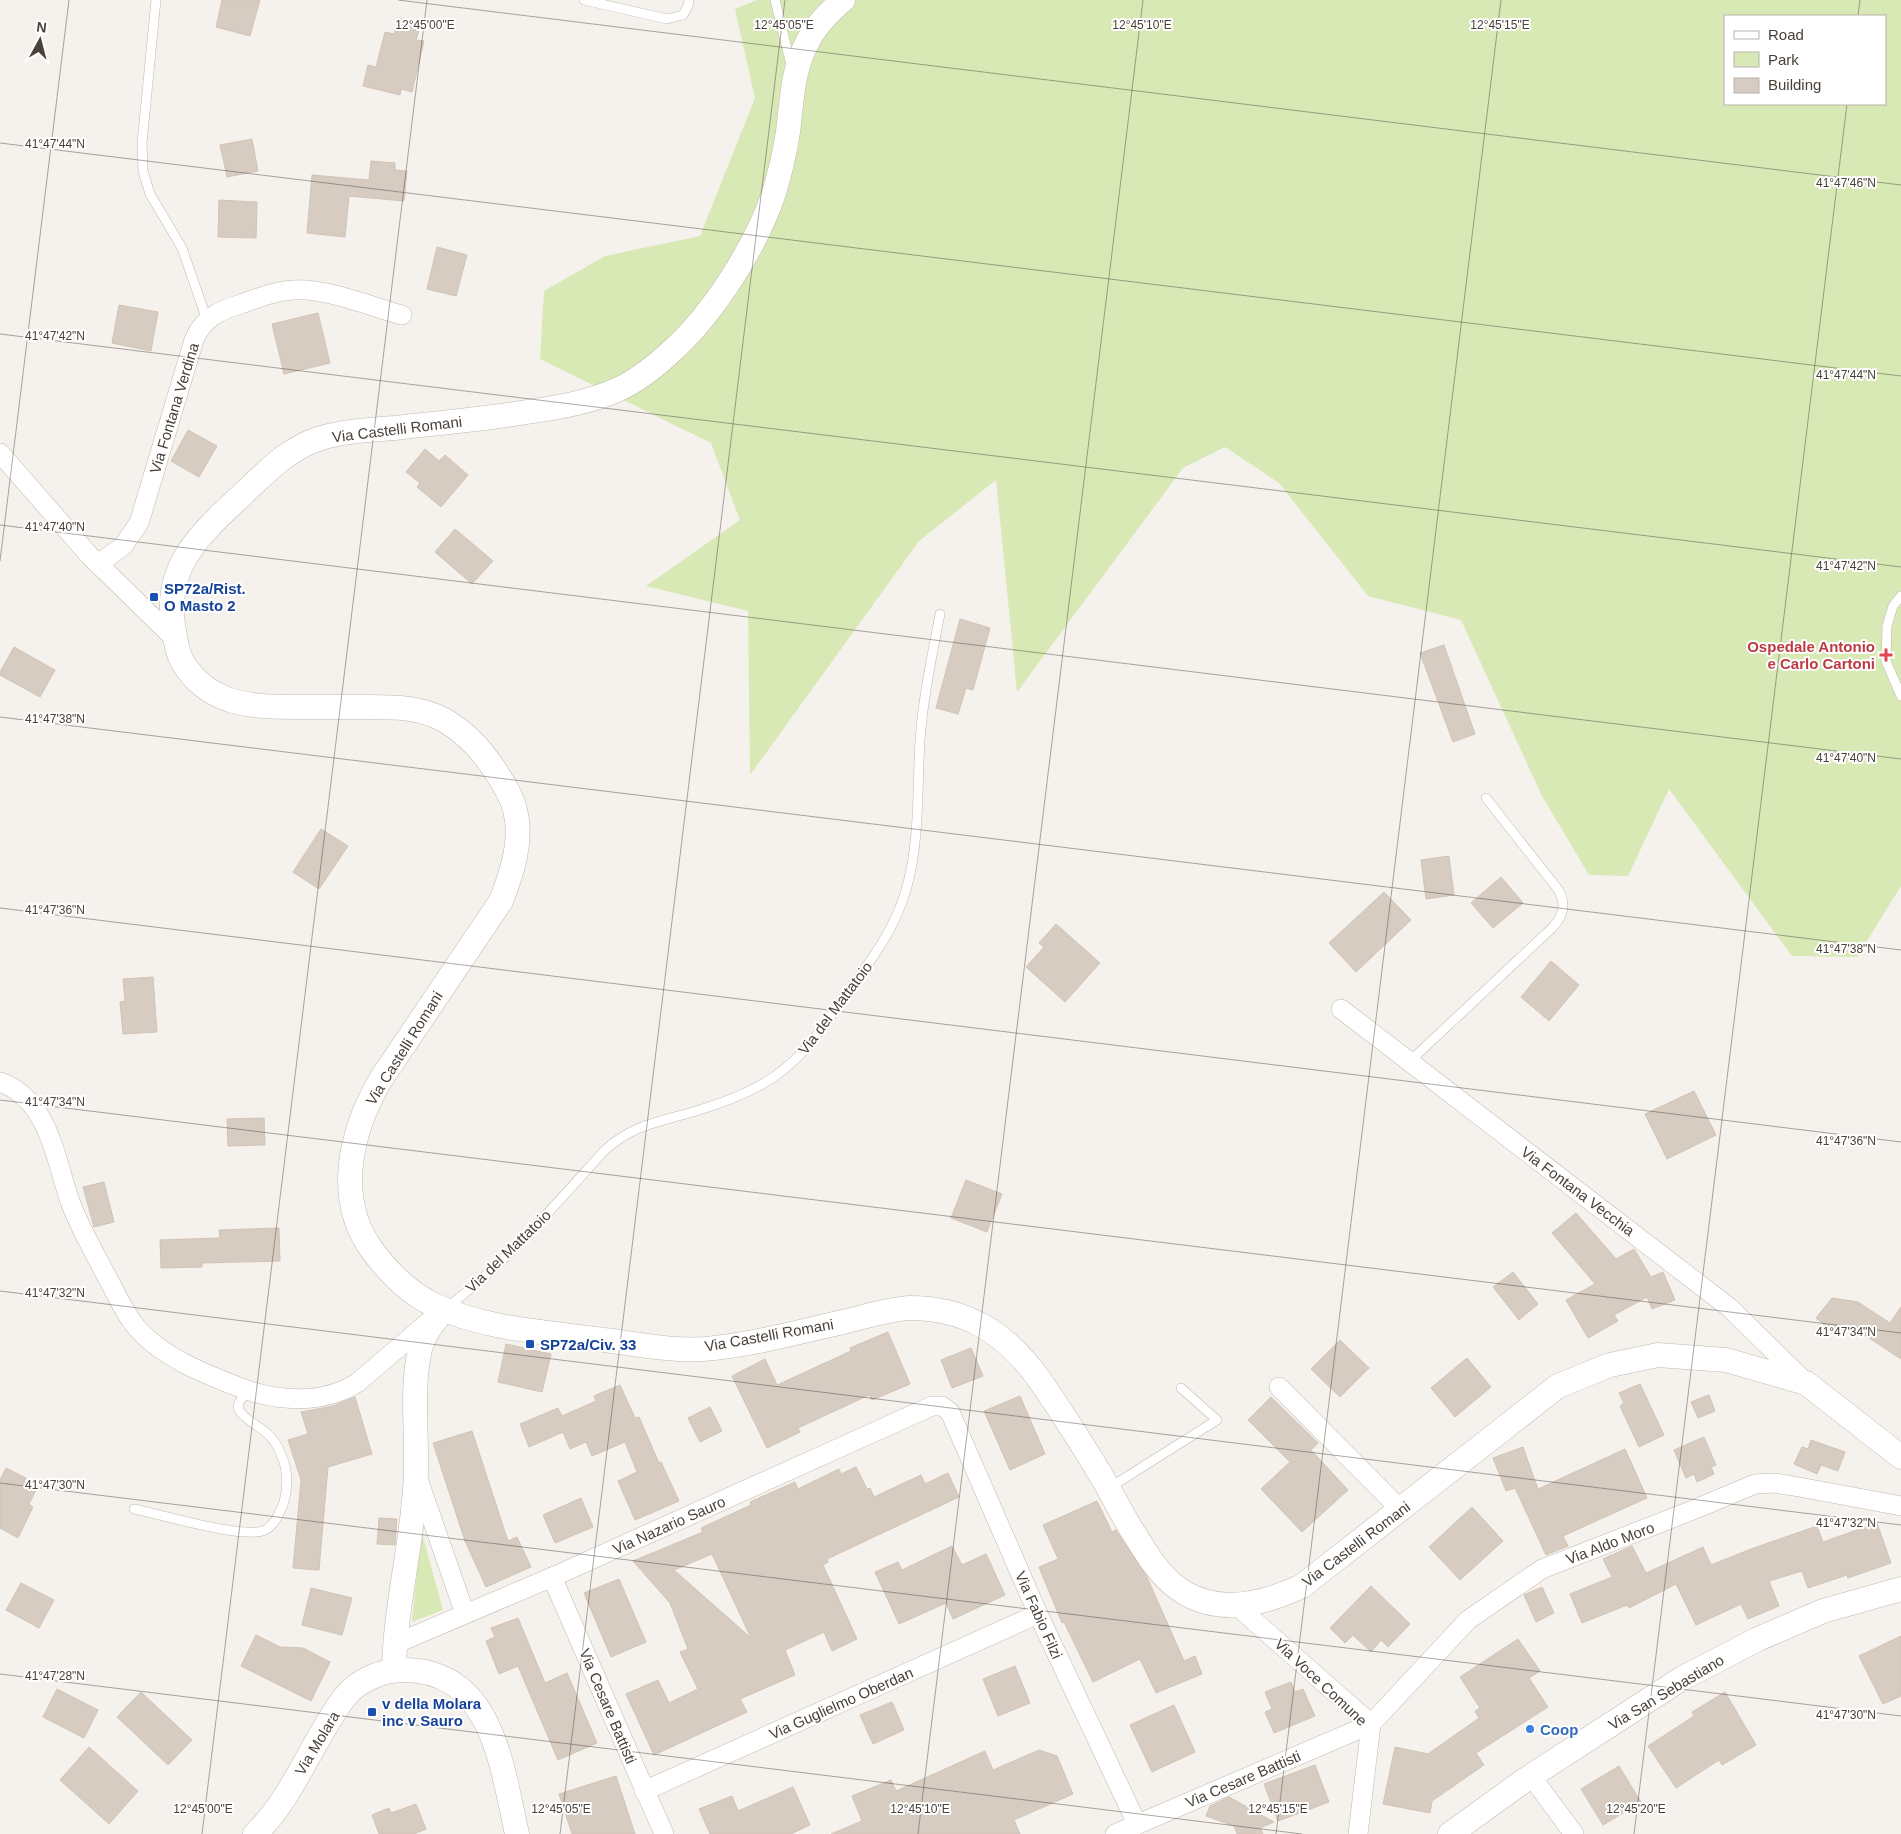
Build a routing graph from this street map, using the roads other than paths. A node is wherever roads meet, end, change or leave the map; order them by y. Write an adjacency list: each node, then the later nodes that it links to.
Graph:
1 (156, 0): 8 (lane)
2 (584, 0): 3 (lane)
3 (689, 0)
4 (775, 0): 6 (lane)
5 (843, 0): 6 (street, Via Castelli Romani)
6 (794, 77): 13 (street, Via Castelli Romani)
7 (402, 315): 8 (street, Via Fontana Verdina)
8 (207, 320): 10 (street, Via Fontana Verdina)
9 (0, 453): 10 (street)
10 (98, 564): 13 (street)
11 (1901, 596): 14 (lane)
12 (940, 614): 19 (lane, Via del Mattatoio)
13 (176, 640): 19 (street, Via Castelli Romani)
14 (1901, 696)
15 (1486, 798): 17 (lane)
16 (1340, 1009): 17 (street, Via Fontana Vecchia)
17 (1409, 1062): 20 (street, Via Fontana Vecchia)
18 (0, 1082): 23 (street)
19 (443, 1310): 23 (street); 26 (street); 27 (street, Via Castelli Romani)
20 (1806, 1383): 25 (street, Via Castelli Romani); 30 (street, Via Castelli Romani)
21 (1279, 1387): 30 (street)
22 (1181, 1388): 27 (lane)
23 (250, 1390): 29 (lane)
24 (942, 1406): 31 (street, Via Nazario Sauro); 35 (street, Via Fabio Filzi)
25 (1901, 1457)
26 (416, 1472): 34 (street); 36 (street)
27 (1108, 1488): 33 (street, Via Castelli Romani)
28 (1901, 1506): 38 (street, Via Aldo Moro)
29 (134, 1509)
30 (1401, 1510): 33 (street, Via Castelli Romani)
31 (552, 1577): 34 (street, Via Nazario Sauro); 40 (street, Via Cesare Battisti)
32 (1901, 1589): 39 (street, Via San Sebastiano)
33 (1236, 1605): 38 (street, Via Voce Comune)
34 (465, 1614): 36 (street, Via Nazario Sauro)
35 (1038, 1614): 40 (street, Via Guglielmo Oberdan); 41 (street, Via Fabio Filzi)
36 (395, 1644): 37 (street)
37 (394, 1670): 42 (street, Via Molara); 43 (street)
38 (1371, 1724): 41 (street, Via Cesare Battisti); 46 (street, Via Voce Comune)
39 (1530, 1776): 47 (street, Via San Sebastiano); 48 (street)
40 (644, 1791): 44 (street, Via Cesare Battisti)
41 (1137, 1824): 45 (street, Via Cesare Battisti)
42 (255, 1834)
43 (518, 1834)
44 (664, 1834)
45 (1115, 1834)
46 (1358, 1834)
47 (1450, 1834)
48 (1574, 1834)

